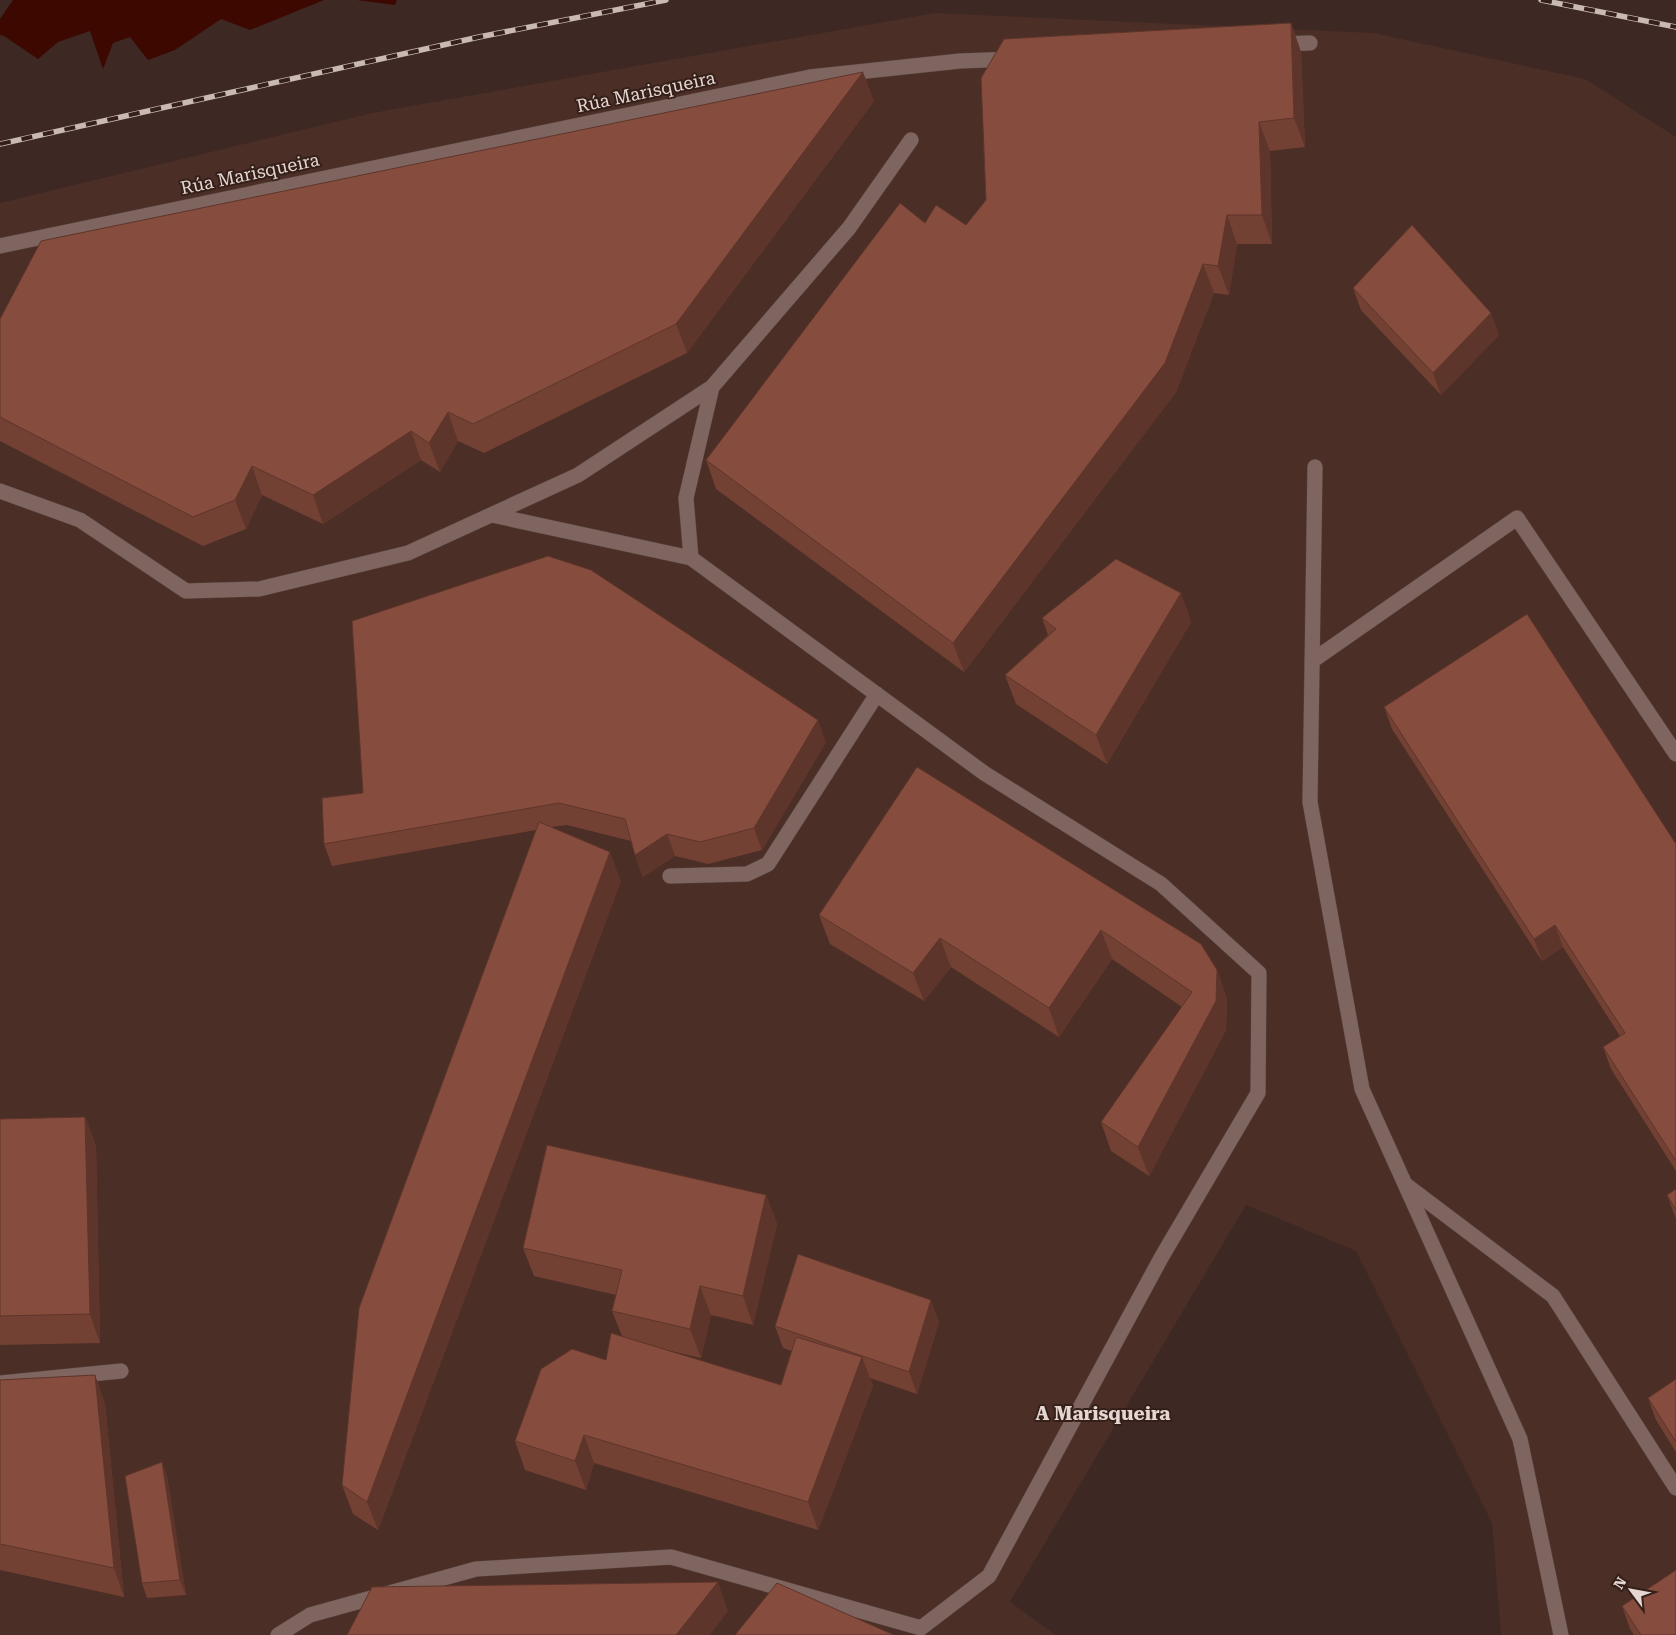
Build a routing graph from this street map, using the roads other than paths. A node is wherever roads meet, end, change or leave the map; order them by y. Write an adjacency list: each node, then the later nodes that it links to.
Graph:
1 (1310, 43): 2 (lane)
2 (1260, 45)
3 (1030, 58): 5 (lane, Rúa Marisqueira)
4 (911, 140): 6 (lane)
5 (0, 246)
6 (712, 387): 9 (lane); 10 (lane)
7 (1315, 467): 11 (lane)
8 (0, 491): 9 (lane)
9 (492, 514): 10 (lane)
10 (691, 558): 12 (lane)
11 (1312, 660): 13 (lane); 15 (lane)
12 (877, 694): 14 (lane); 19 (lane)
13 (1676, 754)
14 (670, 876)
15 (1405, 1184): 18 (lane); 22 (lane)
16 (122, 1371): 17 (lane)
17 (0, 1383)
18 (1676, 1488)
19 (777, 1586): 20 (lane); 21 (lane)
20 (766, 1600)
21 (278, 1635)
22 (1561, 1635)

